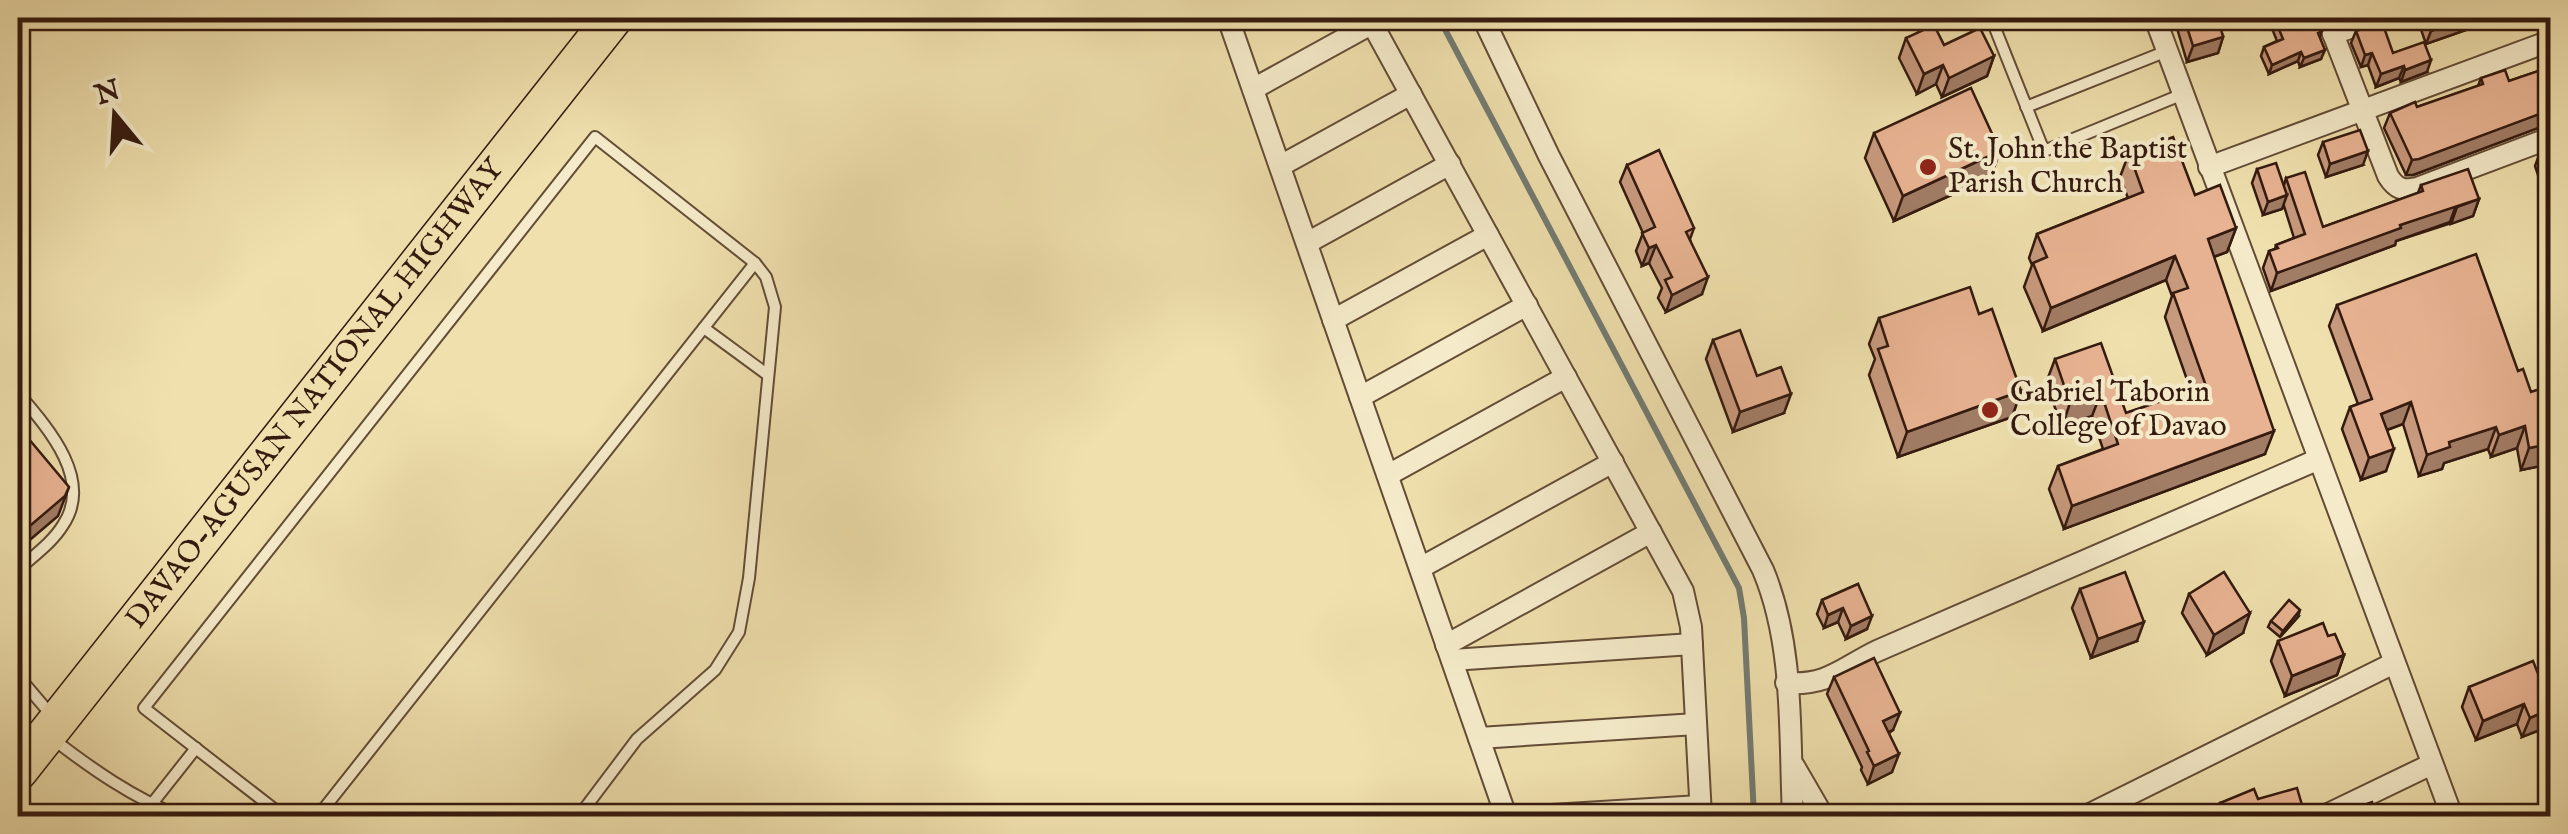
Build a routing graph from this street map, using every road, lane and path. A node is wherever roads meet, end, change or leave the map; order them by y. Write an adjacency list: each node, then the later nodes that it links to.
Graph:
1 (613, 18): 42 (highway, DAVAO-AGUSAN NATIONAL HIGHWAY)
2 (1228, 18): 11 (street)
3 (1483, 18): 40 (street)
4 (2155, 18): 10 (street)
5 (2377, 18): 8 (street)
6 (1371, 20): 11 (street); 12 (street)
7 (1993, 24): 14 (lane)
8 (2330, 26): 15 (street)
9 (2550, 41): 15 (street)
10 (2167, 51): 13 (street); 14 (lane)
11 (1253, 89): 18 (street)
12 (1411, 94): 17 (street); 18 (street)
13 (2182, 94): 14 (lane); 19 (street)
14 (2026, 107)
15 (2362, 110): 16 (street); 19 (street)
16 (2550, 138)
17 (1450, 164): 20 (street); 21 (street)
18 (1280, 166): 21 (street)
19 (2209, 167): 30 (street)
20 (1488, 234): 23 (street); 24 (street)
21 (1307, 243): 24 (street)
22 (755, 262): 25 (lane); 26 (lane); 44 (lane)
23 (1527, 305): 27 (street); 29 (street)
24 (1334, 320): 29 (street)
25 (704, 328): 26 (lane); 52 (lane)
26 (768, 375): 53 (lane)
27 (1566, 377): 31 (street); 32 (street)
28 (18, 393): 35 (lane)
29 (1360, 397): 32 (street)
30 (2318, 459): 38 (street); 40 (street)
31 (1613, 462): 33 (street); 34 (street)
32 (1388, 475): 34 (street)
33 (1651, 532): 36 (street); 37 (street)
34 (1420, 568): 37 (street)
35 (18, 570)
36 (1692, 644): 37 (street); 41 (street)
37 (1449, 652): 43 (street)
38 (2394, 662): 46 (street); 58 (street)
39 (18, 676): 42 (lane)
40 (1786, 683): 45 (street)
41 (1696, 724): 43 (street); 49 (street)
42 (52, 728): 47 (highway, DAVAO-AGUSAN NATIONAL HIGHWAY); 48 (lane)
43 (1479, 738): 54 (street)
44 (196, 748): 48 (lane); 51 (lane)
45 (1790, 760): 56 (street); 57 (street)
46 (2432, 764): 59 (street); 60 (street)
47 (18, 771)
48 (150, 805): 50 (lane)
49 (1701, 811): 55 (street)
50 (179, 816)
51 (283, 816)
52 (318, 816)
53 (580, 816)
54 (1506, 816)
55 (1535, 816)
56 (1793, 816)
57 (1822, 816)
58 (2086, 816)
59 (2324, 816)
60 (2452, 816)

